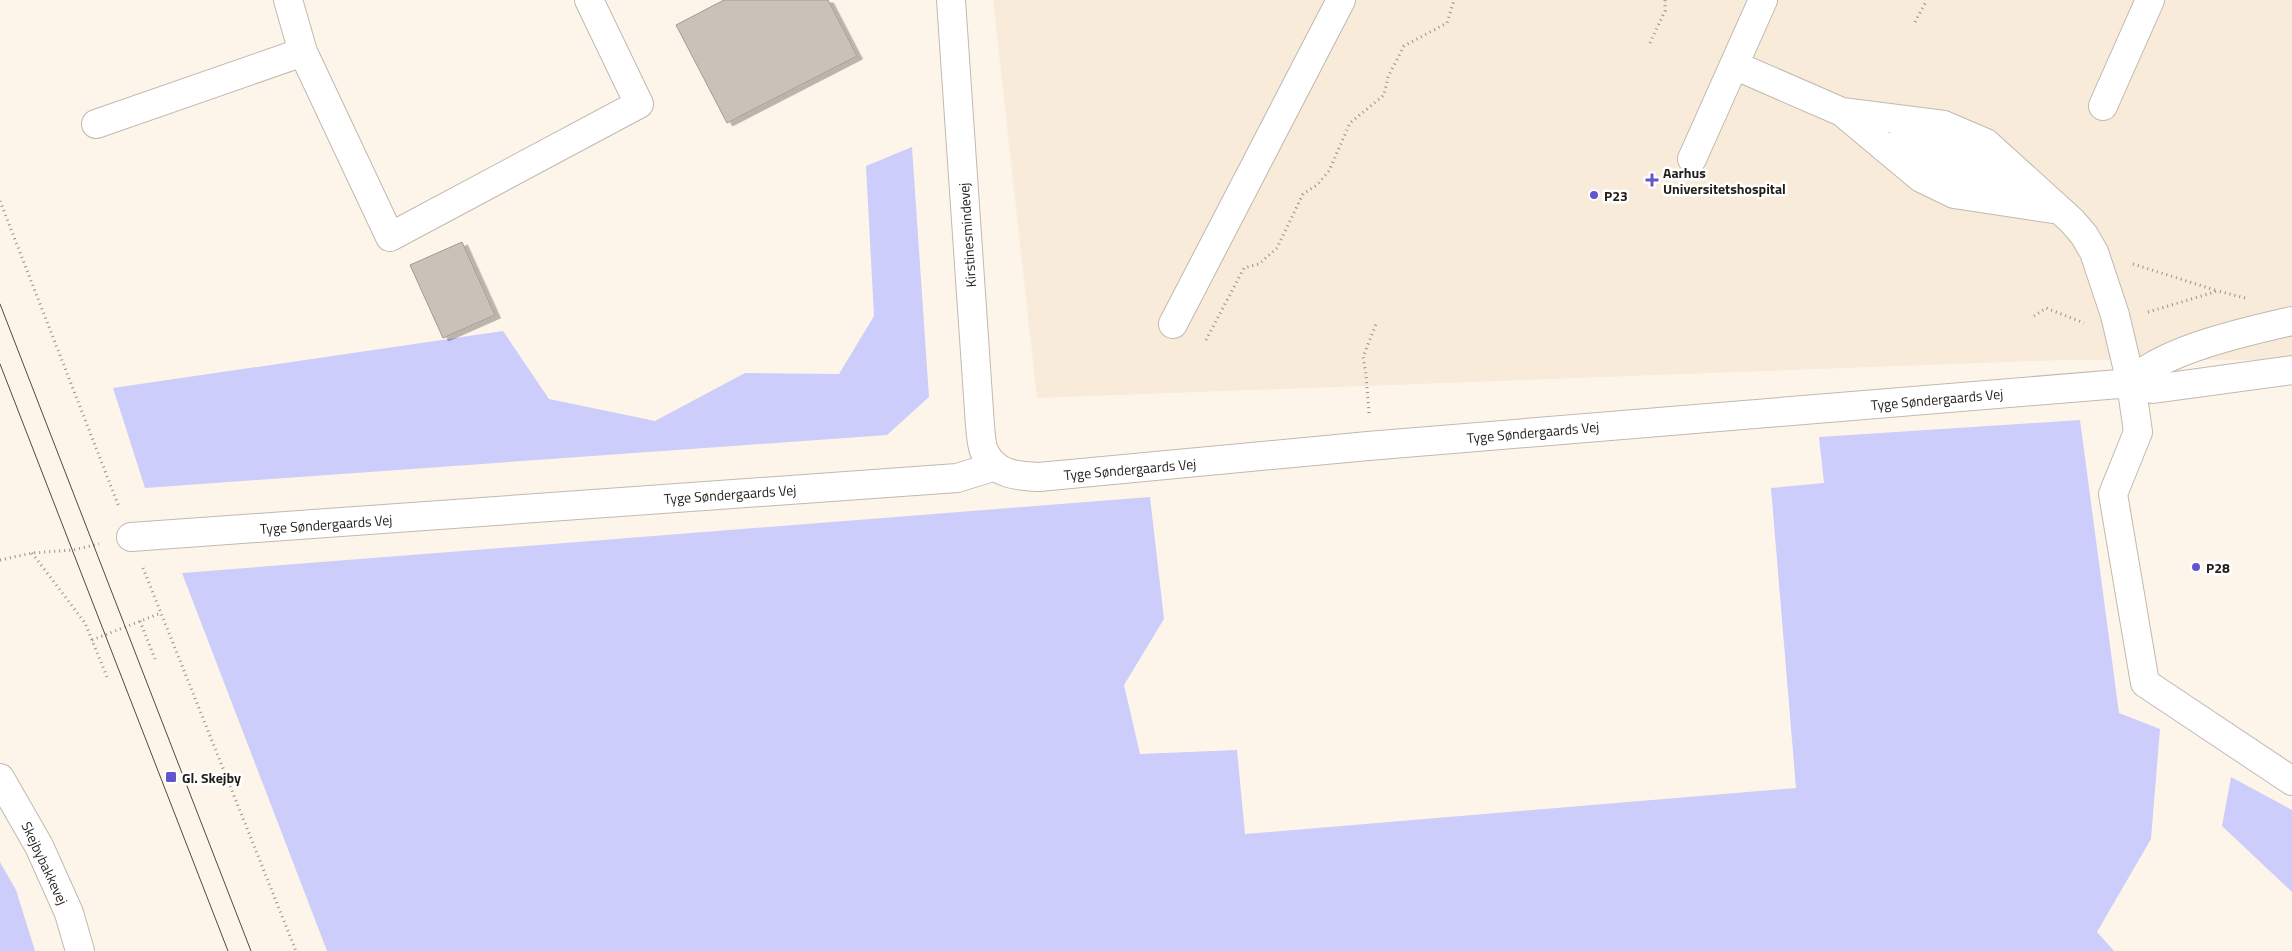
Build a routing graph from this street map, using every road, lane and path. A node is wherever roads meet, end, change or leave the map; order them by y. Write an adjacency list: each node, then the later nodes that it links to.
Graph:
1 (288, 0): 12 (street)
2 (589, 0): 12 (street)
3 (952, 0): 32 (street, Kirstinesmindevej)
4 (1341, 0): 26 (street)
5 (1454, 0): 28 (path)
6 (1665, 0): 11 (path)
7 (1763, 0): 13 (street)
8 (1927, 0): 10 (path)
9 (2150, 0): 14 (street)
10 (1915, 22)
11 (1650, 43)
12 (303, 52): 15 (street)
13 (1734, 65): 16 (street); 17 (street)
14 (2103, 106)
15 (96, 124)
16 (1870, 125): 18 (street); 18 (street)
17 (1692, 159)
18 (2042, 200): 20 (street)
19 (0, 201): 33 (path)
20 (2094, 252): 21 (path); 24 (street)
21 (2218, 291): 22 (path); 24 (path)
22 (2246, 298)
23 (2034, 316): 24 (path)
24 (2116, 321): 30 (street)
25 (2292, 321): 30 (street)
26 (1173, 324)
27 (1376, 324): 31 (path)
28 (1206, 340)
29 (2292, 370): 30 (street, Tyge Søndergaards Vej)
30 (2131, 383): 32 (street, Tyge Søndergaards Vej); 42 (street)
31 (1369, 412)
32 (996, 466): 33 (street, Tyge Søndergaards Vej)
33 (131, 537): 34 (path); 36 (path)
34 (32, 553): 35 (path); 38 (path)
35 (0, 560)
36 (161, 613): 37 (path); 44 (path)
37 (140, 621): 38 (path); 39 (path)
38 (92, 640): 40 (path)
39 (154, 659)
40 (107, 677)
41 (0, 778): 43 (street, Skejbybakkevej)
42 (2292, 781)
43 (80, 951)
44 (296, 951)

